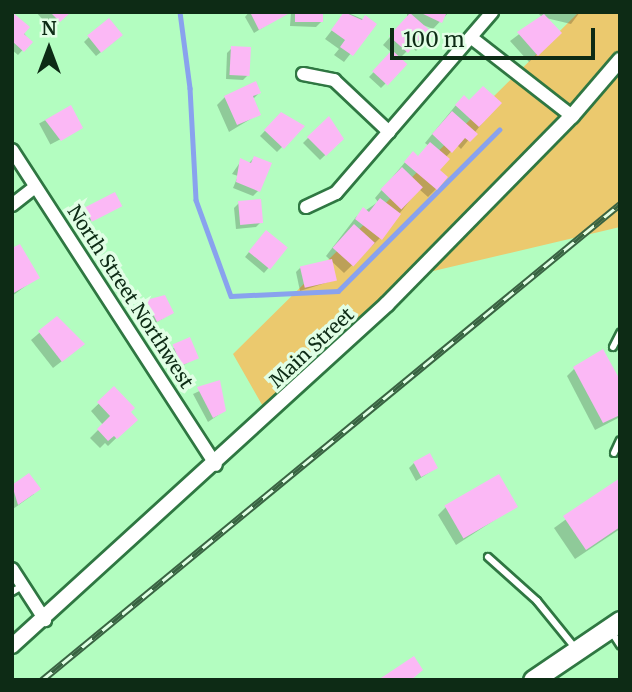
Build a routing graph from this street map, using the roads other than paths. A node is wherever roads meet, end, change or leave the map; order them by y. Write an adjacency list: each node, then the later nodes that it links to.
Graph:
1 (492, 12): 2 (street)
2 (473, 39): 5 (street); 6 (street)
3 (620, 60): 5 (street, Main Street)
4 (303, 74): 6 (street)
5 (572, 116): 15 (street, Main Street)
6 (389, 132): 10 (street)
7 (12, 150): 8 (street, North Street Northwest)
8 (35, 187): 9 (street); 15 (street, North Street Northwest)
9 (12, 205)
10 (306, 207)
11 (620, 333): 12 (lane)
12 (613, 347)
13 (620, 440): 14 (lane)
14 (614, 453)
15 (216, 465): 19 (street, Main Street)
16 (488, 557): 22 (lane)
17 (12, 569): 18 (street)
18 (17, 589): 19 (street)
19 (45, 620): 21 (street, Main Street)
20 (616, 631): 22 (main road)
21 (12, 646)
22 (577, 650): 23 (main road)
23 (533, 680)

